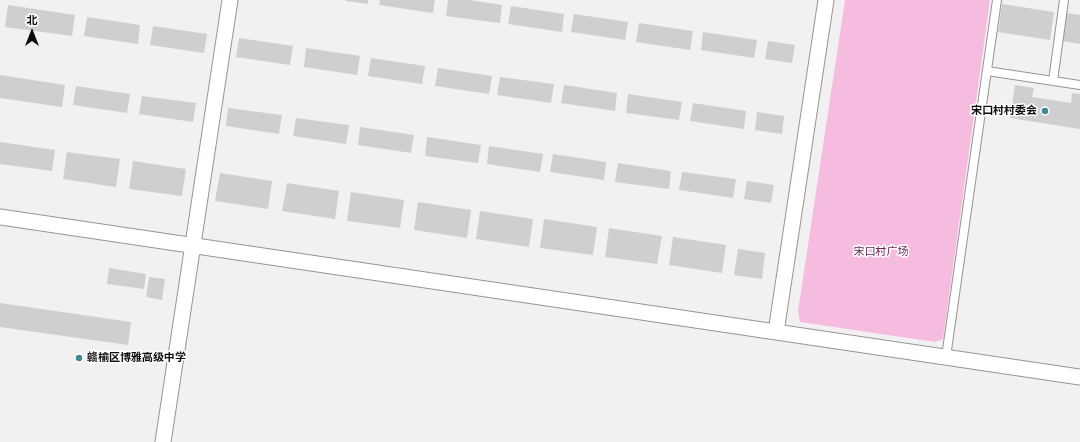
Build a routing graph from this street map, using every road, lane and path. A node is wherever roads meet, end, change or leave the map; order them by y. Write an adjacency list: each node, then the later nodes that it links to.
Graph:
1 (230, 0): 9 (street)
2 (826, 0): 10 (street)
3 (997, 0): 5 (lane)
4 (1064, 0): 6 (lane)
5 (987, 72): 6 (lane); 11 (lane)
6 (1053, 81): 7 (lane)
7 (1080, 85)
8 (0, 217): 9 (street)
9 (192, 246): 10 (street); 13 (street)
10 (776, 332): 11 (street)
11 (946, 357): 12 (street)
12 (1080, 377)
13 (163, 442)

